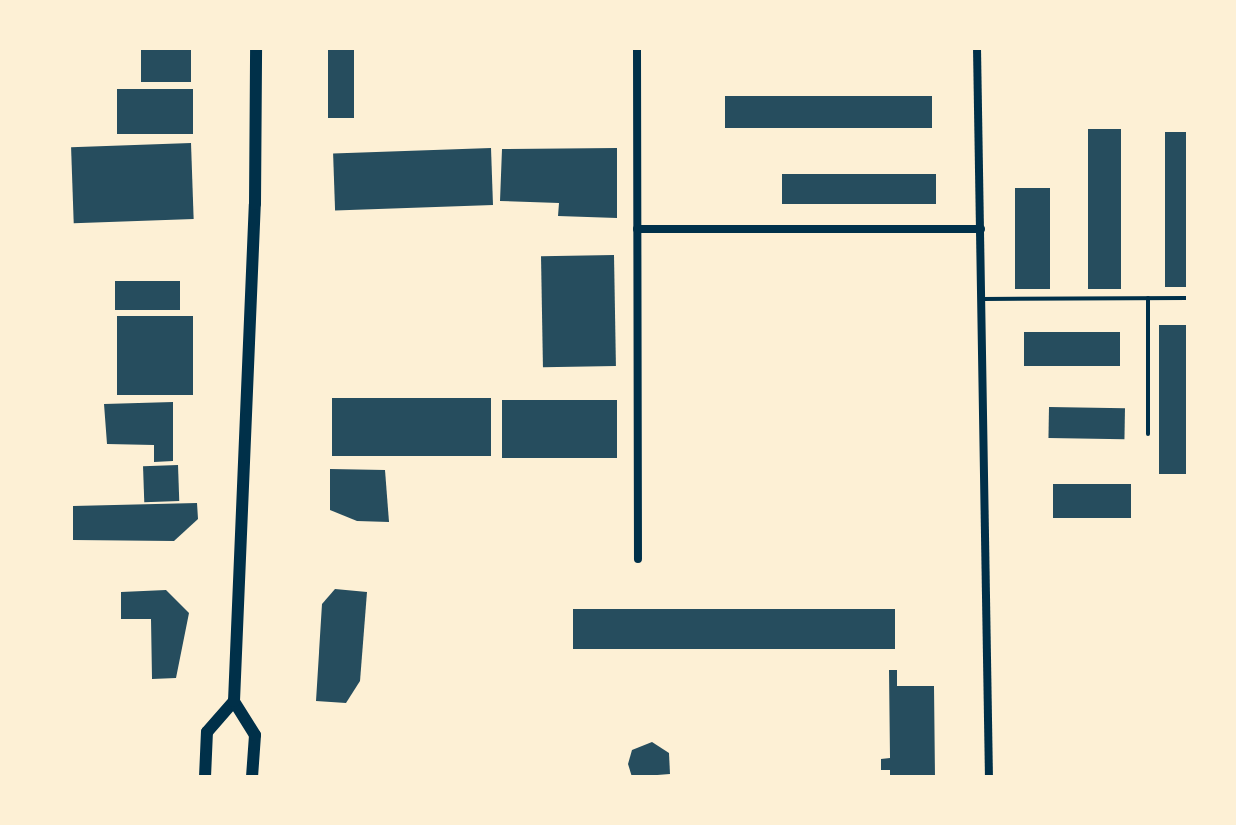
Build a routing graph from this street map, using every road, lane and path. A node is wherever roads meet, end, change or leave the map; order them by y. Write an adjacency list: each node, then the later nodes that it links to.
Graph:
1 (256, 48): 11 (main road)
2 (637, 48): 4 (street)
3 (977, 48): 5 (street)
4 (637, 229): 5 (street); 10 (street)
5 (981, 229): 8 (street)
6 (1148, 298): 7 (lane); 8 (lane); 9 (lane)
7 (1188, 298)
8 (982, 299): 14 (street)
9 (1148, 434)
10 (638, 559)
11 (234, 701): 12 (main road); 13 (main road)
12 (205, 777)
13 (252, 777)
14 (989, 777)

